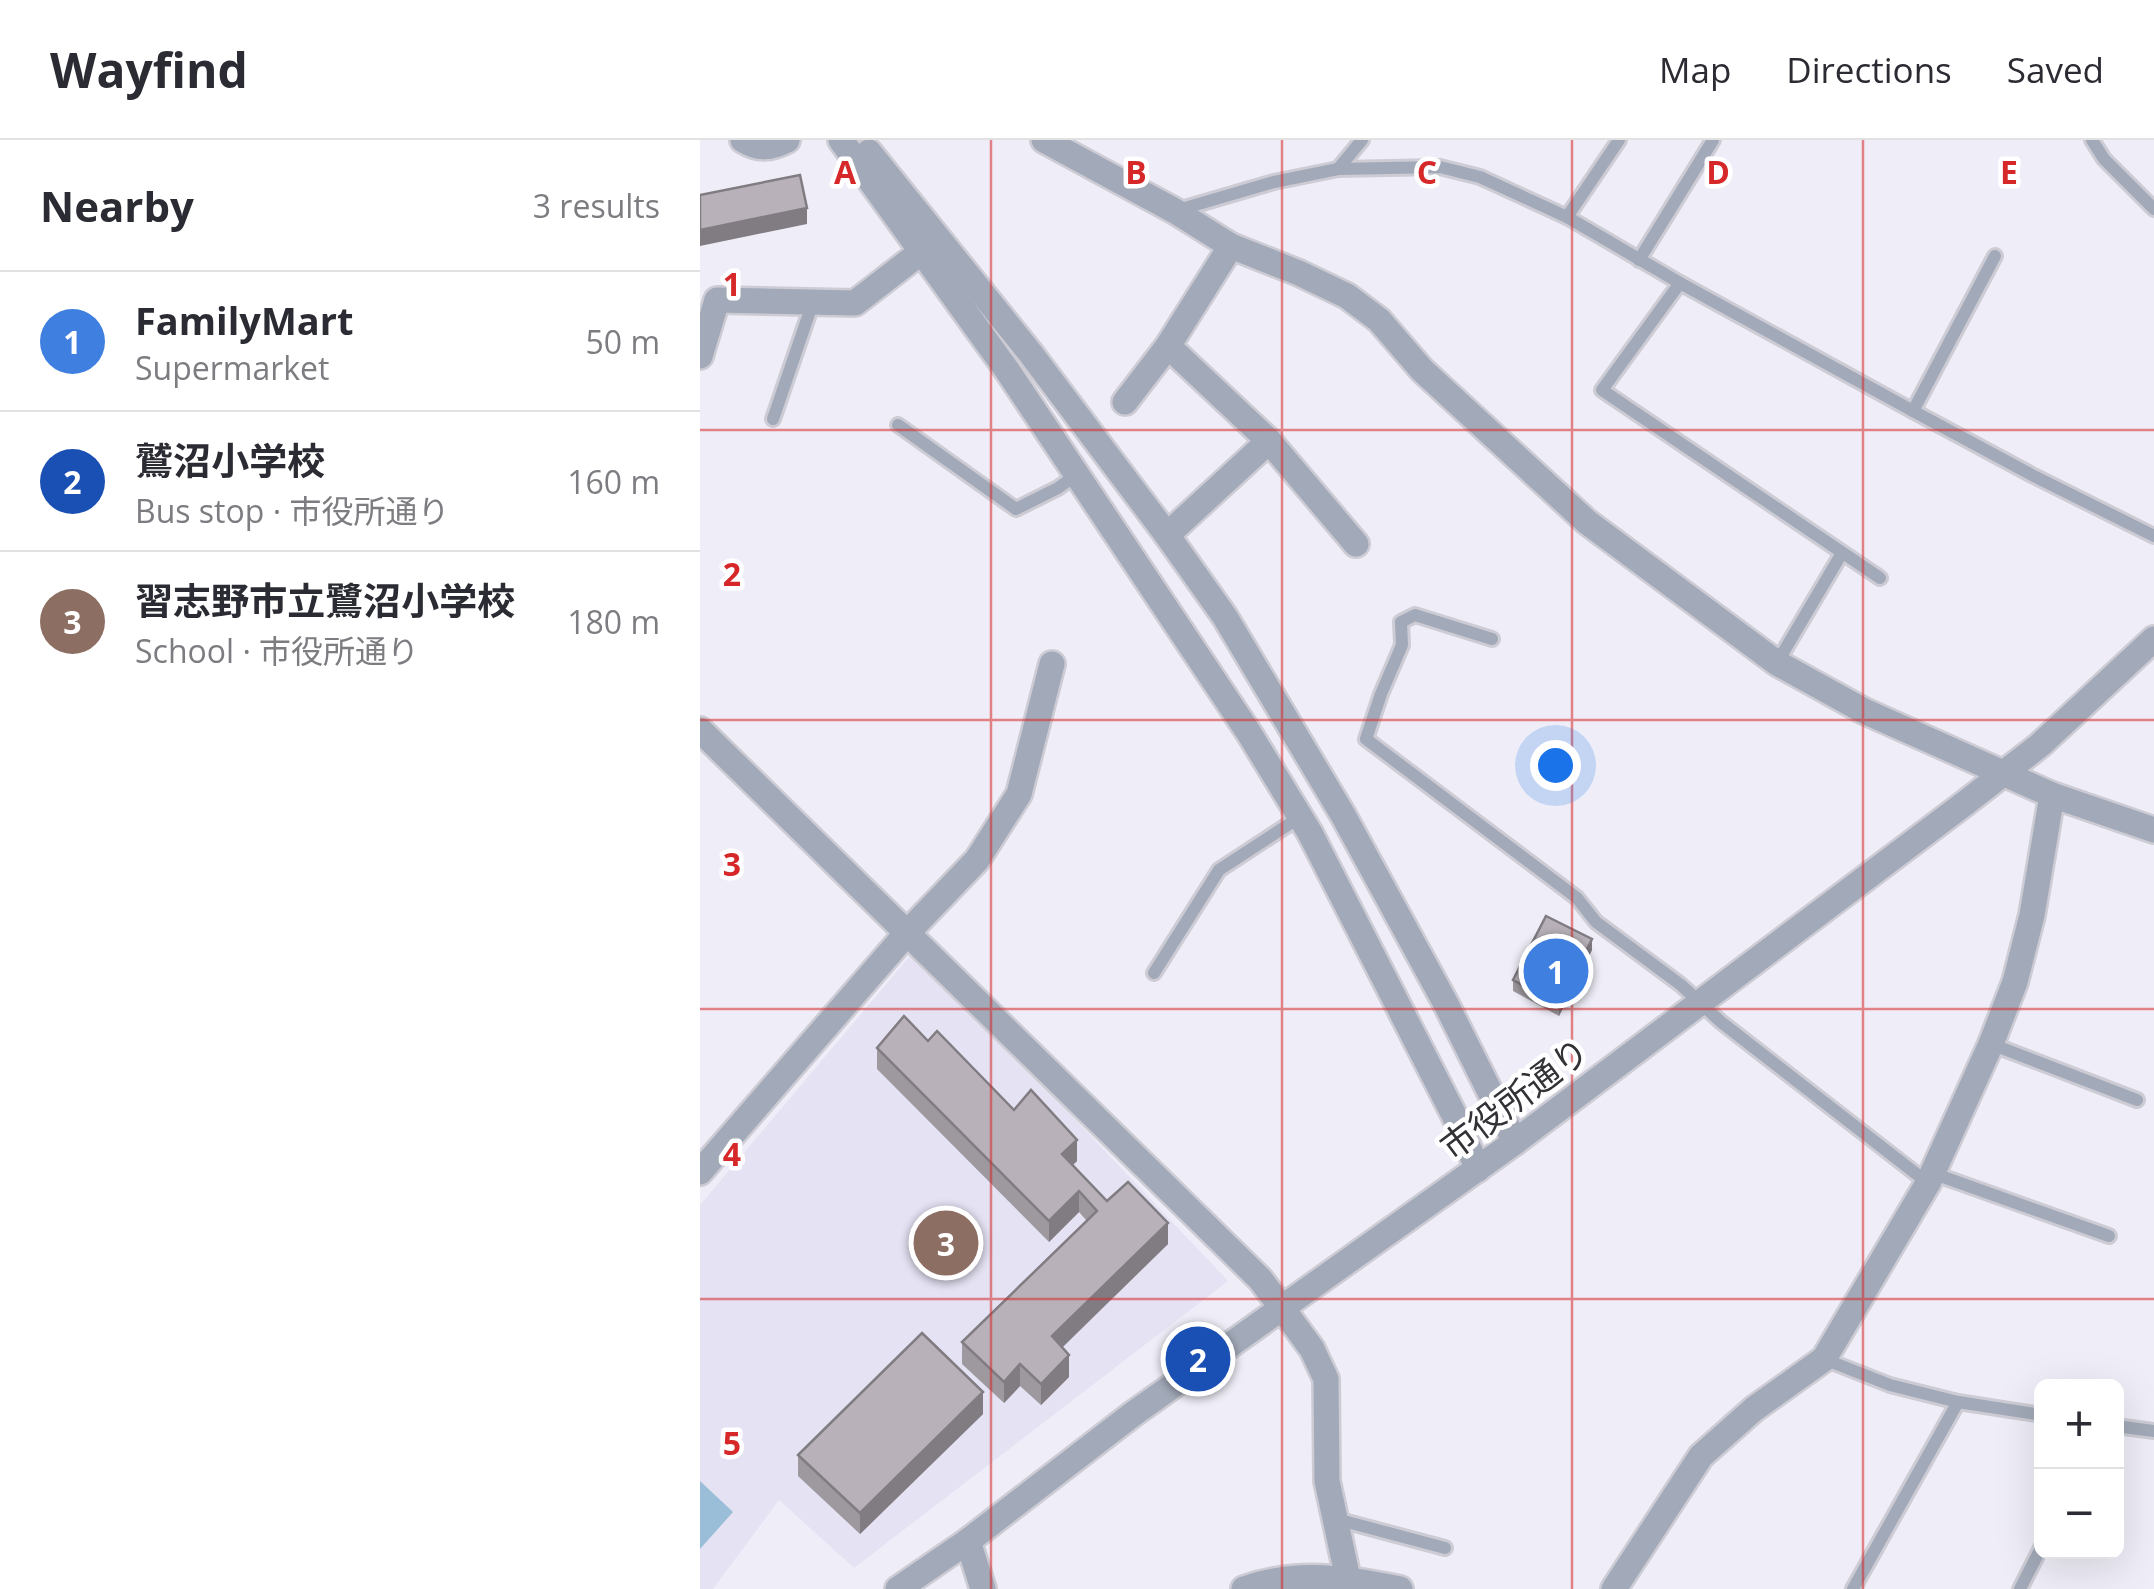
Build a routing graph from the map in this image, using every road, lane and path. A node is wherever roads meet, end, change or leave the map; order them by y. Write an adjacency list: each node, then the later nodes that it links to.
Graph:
1 (742, 140): 9 (street)
2 (841, 140): 15 (street)
3 (860, 140): 28 (street)
4 (1044, 140): 12 (street)
5 (1362, 140): 10 (lane)
6 (1619, 140): 13 (lane)
7 (1713, 140): 17 (lane)
8 (2092, 140): 11 (lane)
9 (786, 141)
10 (1338, 169): 12 (lane); 13 (lane)
11 (2154, 209)
12 (1175, 211): 14 (street)
13 (1568, 217): 17 (lane)
14 (1231, 246): 20 (street); 35 (street)
15 (921, 252): 19 (street); 27 (street)
16 (1995, 256): 23 (lane)
17 (1639, 260): 18 (lane)
18 (1680, 283): 23 (lane); 31 (lane)
19 (813, 302): 21 (street); 24 (lane)
20 (1168, 346): 22 (street); 26 (street)
21 (700, 356)
22 (1125, 402)
23 (1913, 410): 29 (lane)
24 (773, 419)
25 (898, 425): 27 (lane)
26 (1268, 441): 28 (street); 30 (street)
27 (1076, 476): 40 (street)
28 (1167, 535): 47 (street)
29 (2154, 536)
30 (1356, 544)
31 (1842, 553): 32 (lane); 35 (lane)
32 (1880, 578)
33 (1492, 639): 44 (lane)
34 (2154, 639): 38 (street, 市役所通り)
35 (1776, 662): 38 (street)
36 (1052, 664): 42 (street)
37 (700, 730): 42 (street)
38 (2005, 772): 39 (street); 44 (street, 市役所通り)
39 (2052, 795): 41 (street); 45 (street)
40 (1300, 817): 43 (lane); 48 (street)
41 (2154, 830)
42 (907, 933): 49 (street); 52 (street)
43 (1154, 972)
44 (1700, 1003): 47 (street, 市役所通り); 50 (lane)
45 (1991, 1044): 46 (lane); 50 (street)
46 (2137, 1100)
47 (1515, 1142): 48 (street, 市役所通り)
48 (1478, 1168): 52 (street, 市役所通り)
49 (700, 1172)
50 (1930, 1178): 51 (lane); 53 (street)
51 (2109, 1236)
52 (1282, 1308): 58 (street); 59 (street, 市役所通り)
53 (1824, 1359): 54 (lane); 67 (street)
54 (1958, 1402): 55 (lane); 68 (lane)
55 (2034, 1414)
56 (2124, 1427): 57 (lane)
57 (2154, 1431)
58 (1334, 1518): 60 (lane); 62 (street)
59 (968, 1541): 63 (street, 市役所通り); 64 (street)
60 (1445, 1548)
61 (2035, 1559): 69 (lane)
62 (1348, 1578): 65 (street); 66 (street)
63 (898, 1589)
64 (983, 1589)
65 (1244, 1589)
66 (1400, 1589)
67 (1614, 1589)
68 (1853, 1589)
69 (2020, 1589)

